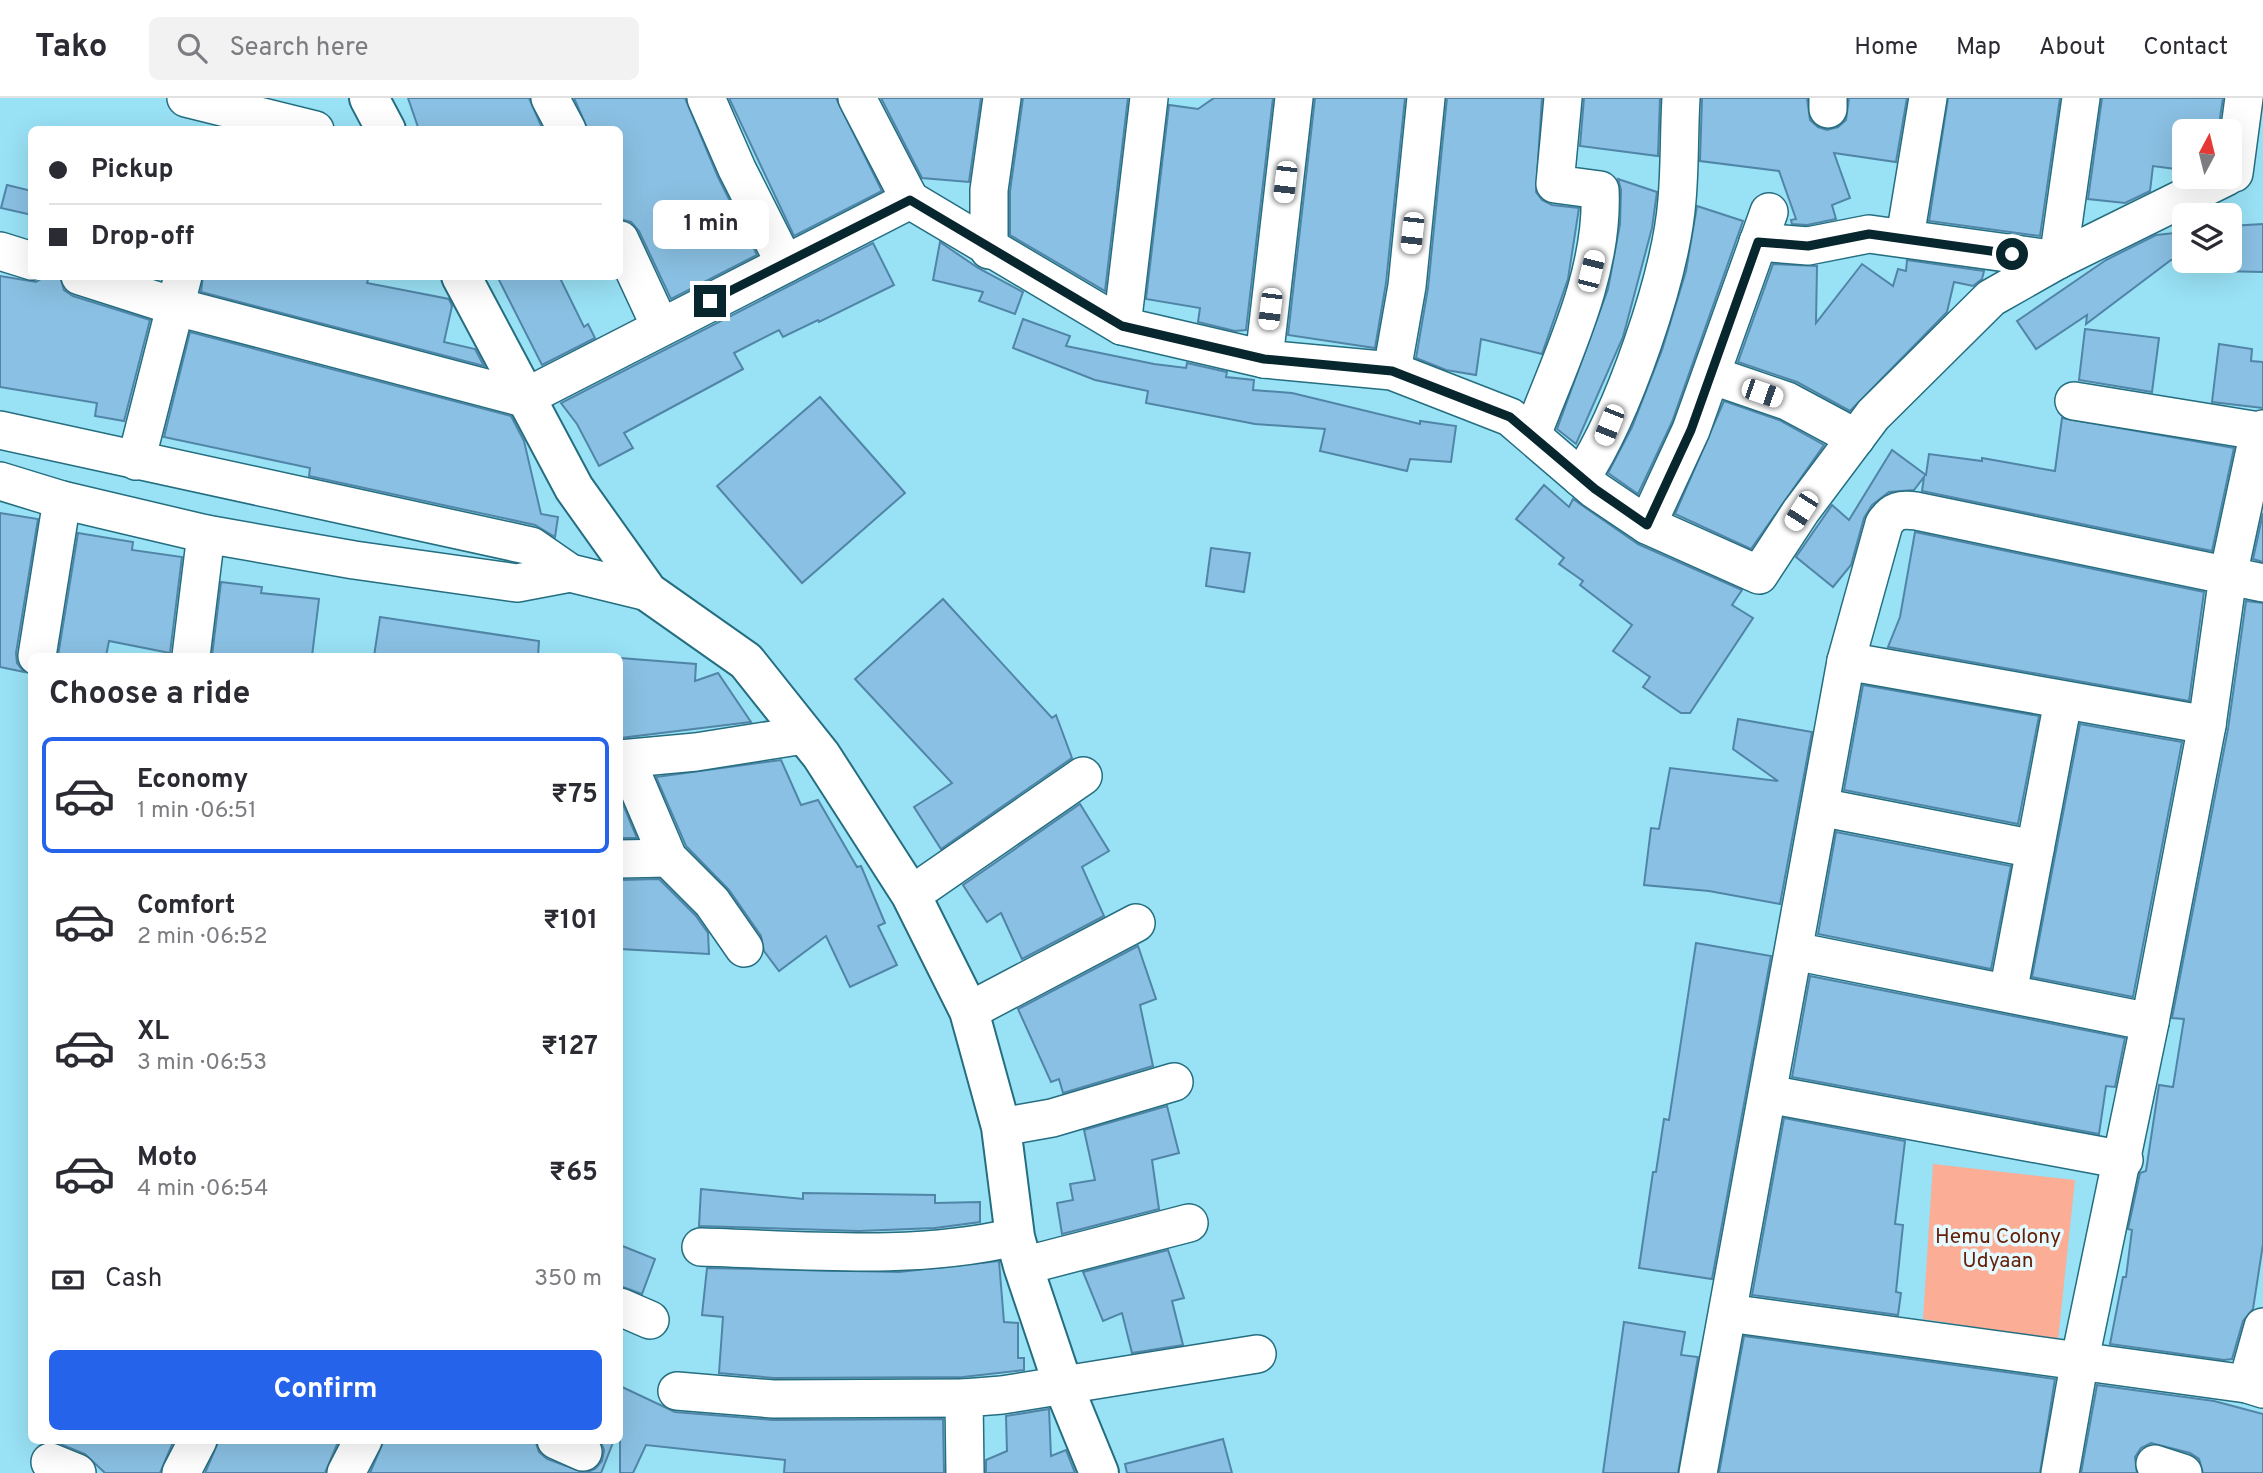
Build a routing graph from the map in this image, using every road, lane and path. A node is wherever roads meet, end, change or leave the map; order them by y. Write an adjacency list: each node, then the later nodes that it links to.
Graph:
1 (186, 98): 16 (street)
2 (369, 98): 17 (main road)
3 (550, 98): 18 (street)
4 (706, 98): 27 (street)
5 (857, 98): 20 (street)
6 (1002, 98): 23 (street)
7 (1149, 98): 32 (street)
8 (1294, 98): 33 (street)
9 (1426, 98): 34 (street)
10 (1563, 98): 40 (street)
11 (1681, 98): 43 (street)
12 (1928, 98): 21 (street)
13 (2081, 98): 26 (street)
14 (2244, 98): 15 (street)
15 (2242, 123)
16 (299, 126)
17 (384, 126)
18 (565, 126)
19 (2205, 189): 26 (street)
20 (910, 200): 23 (street); 27 (street)
21 (1905, 237): 26 (street); 35 (street)
22 (623, 246): 31 (street)
23 (989, 250): 32 (street)
24 (0, 251): 25 (street)
25 (28, 260)
26 (2058, 260): 41 (street)
27 (785, 264): 31 (street)
28 (105, 280): 30 (street)
29 (463, 280): 36 (main road)
30 (180, 292): 36 (street); 42 (street)
31 (660, 326): 36 (street)
32 (1122, 326): 33 (street)
33 (1264, 359): 34 (street)
34 (1392, 371): 40 (street)
35 (1711, 375): 41 (street); 46 (street)
36 (524, 398): 50 (main road)
37 (2074, 401): 39 (street)
38 (0, 430): 42 (street)
39 (2261, 430): 49 (street)
40 (1532, 435): 43 (street)
41 (1856, 438): 46 (street)
42 (136, 461): 48 (street)
43 (1581, 478): 46 (street)
44 (0, 481): 45 (street)
45 (62, 500): 47 (street); 51 (street)
46 (1647, 525)
47 (206, 534): 48 (street); 52 (street)
48 (570, 573): 50 (street)
49 (2246, 580): 53 (street); 55 (street)
50 (648, 592): 56 (main road)
51 (37, 653)
52 (191, 653)
53 (1846, 661): 54 (street); 59 (street)
54 (2063, 701): 55 (street); 60 (street)
55 (2207, 725): 69 (street)
56 (804, 735): 57 (street); 63 (main road)
57 (623, 759): 61 (street)
58 (1083, 776): 63 (street)
59 (1820, 807): 60 (street); 66 (street)
60 (2035, 849): 67 (street)
61 (668, 858): 62 (street); 65 (street)
62 (623, 859)
63 (911, 895): 68 (main road)
64 (1136, 923): 68 (street)
65 (744, 948)
66 (1794, 951): 67 (street); 71 (street)
67 (2008, 993): 69 (street)
68 (969, 1010): 72 (main road)
69 (2150, 1022): 73 (street)
70 (1174, 1082): 72 (street)
71 (1768, 1094): 73 (street); 77 (street)
72 (1001, 1127): 76 (main road)
73 (2124, 1160): 80 (street)
74 (1189, 1223): 76 (street)
75 (701, 1247): 76 (street)
76 (1019, 1252): 81 (main road)
77 (1728, 1313): 80 (street); 91 (street)
78 (2263, 1327): 82 (street)
79 (1257, 1354): 81 (street)
80 (2080, 1359): 82 (street); 92 (street)
81 (1063, 1385): 84 (street); 90 (main road)
82 (2255, 1387)
83 (677, 1391): 84 (street)
84 (964, 1398): 89 (street)
85 (196, 1444): 87 (street)
86 (361, 1444): 88 (street)
87 (181, 1473)
88 (346, 1473)
89 (965, 1473)
90 (1099, 1473)
91 (1698, 1473)
92 (2060, 1473)

